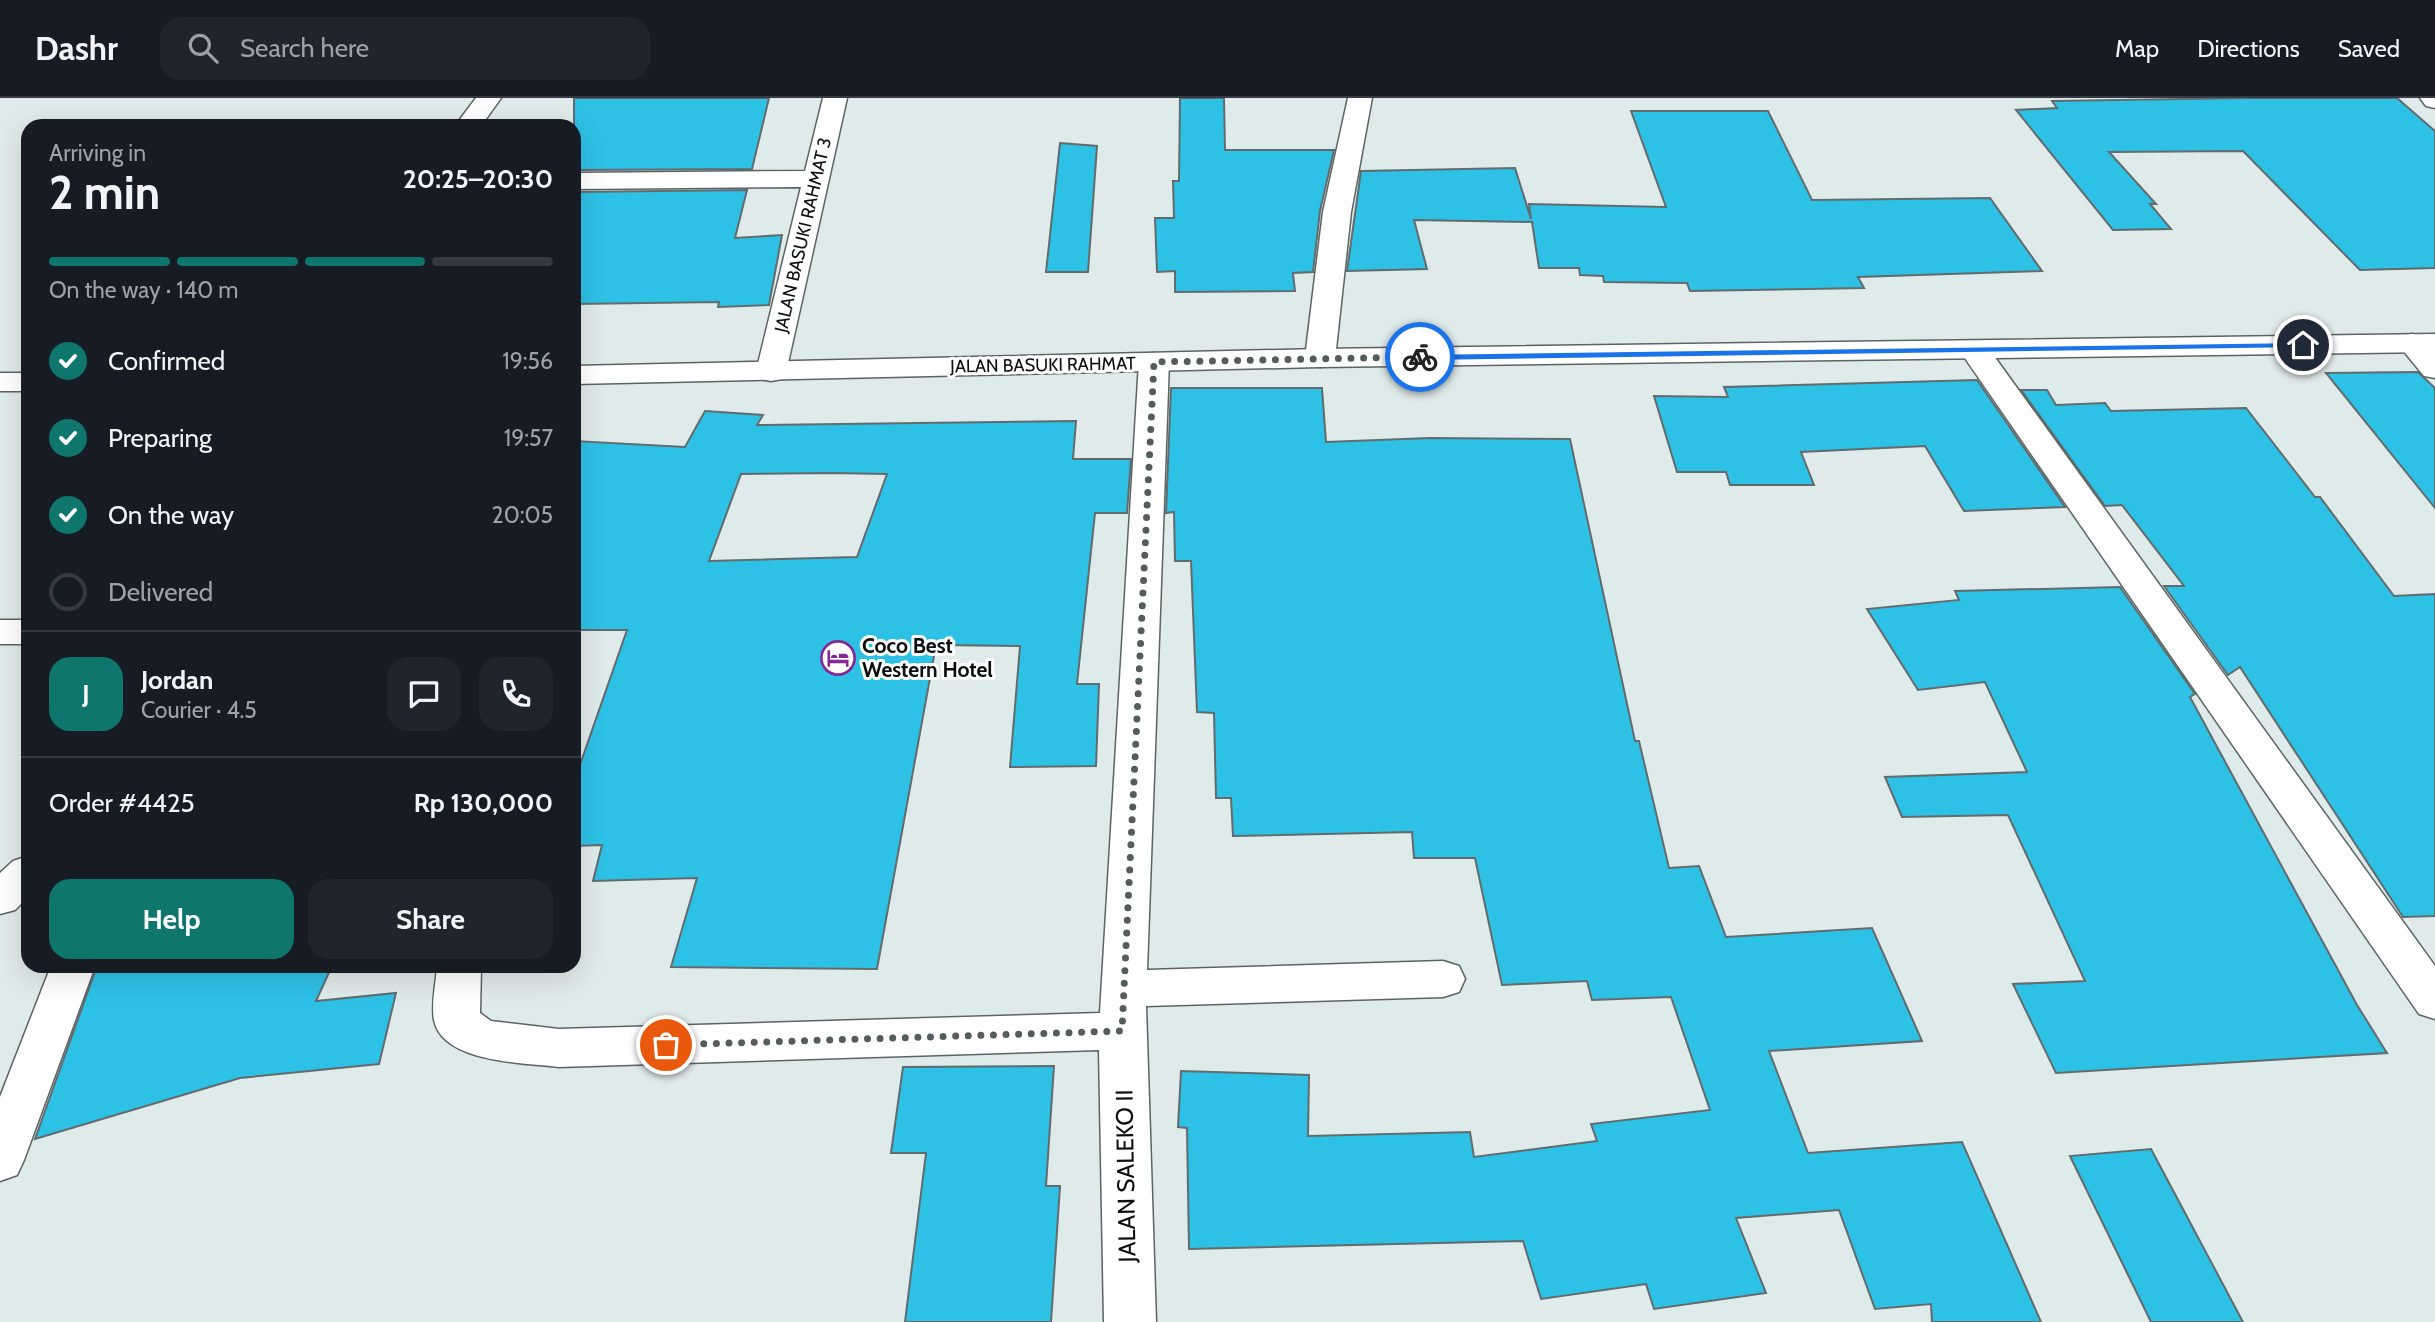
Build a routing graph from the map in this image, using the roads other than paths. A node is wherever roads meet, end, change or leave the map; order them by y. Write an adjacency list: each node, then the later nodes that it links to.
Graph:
1 (489, 98): 4 (main road)
2 (835, 98): 5 (main road, JALAN BASUKI RAHMAT 3)
3 (1360, 98): 9 (main road)
4 (476, 119)
5 (817, 179): 6 (main road); 12 (main road, JALAN BASUKI RAHMAT 3)
6 (581, 181)
7 (2424, 343): 8 (main road, JALAN BASUKI RAHMAT); 11 (main road)
8 (1975, 352): 9 (main road, JALAN BASUKI RAHMAT); 23 (main road)
9 (1320, 358): 10 (main road, JALAN BASUKI RAHMAT)
10 (1154, 362): 12 (main road, JALAN BASUKI RAHMAT); 24 (main road, JALAN SALEKO II)
11 (2435, 369)
12 (771, 372): 13 (main road, JALAN BASUKI RAHMAT)
13 (581, 375)
14 (0, 382): 15 (main road)
15 (21, 382)
16 (0, 632): 17 (main road)
17 (21, 632)
18 (21, 878): 19 (main road)
19 (0, 898)
20 (70, 973): 25 (main road)
21 (459, 973): 24 (main road)
22 (1443, 979): 24 (main road)
23 (2435, 1001)
24 (1123, 1010): 26 (main road, JALAN SALEKO II)
25 (0, 1160)
26 (1130, 1322)

